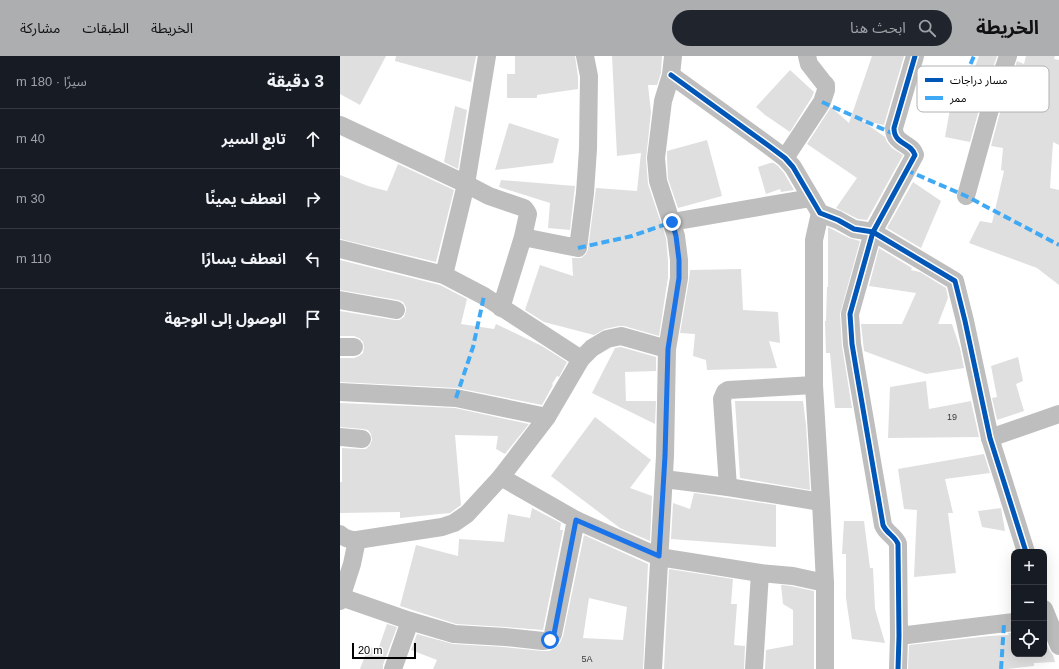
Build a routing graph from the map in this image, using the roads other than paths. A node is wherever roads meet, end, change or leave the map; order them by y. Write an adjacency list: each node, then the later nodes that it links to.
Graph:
1 (487, 56): 12 (street)
2 (586, 56): 18 (street)
3 (673, 56): 8 (street)
4 (808, 56): 11 (street)
5 (915, 56): 17 (street)
6 (1008, 56): 7 (street)
7 (1005, 66)
8 (671, 75): 11 (street); 16 (street)
9 (989, 112): 13 (street)
10 (340, 125): 12 (street)
11 (785, 158): 14 (street)
12 (466, 184): 18 (street); 20 (street)
13 (966, 196)
14 (811, 198): 15 (street); 16 (street)
15 (820, 213): 17 (street); 26 (street)
16 (672, 222): 24 (street)
17 (874, 232): 31 (street); 48 (street)
18 (523, 236): 22 (street)
19 (340, 249): 20 (street)
20 (444, 275): 22 (street)
21 (340, 300): 23 (street)
22 (501, 308): 25 (street)
23 (396, 310)
24 (668, 349): 25 (street); 34 (street)
25 (581, 359): 29 (street)
26 (814, 385): 35 (street); 36 (street)
27 (340, 392): 29 (street)
28 (1059, 414): 31 (street)
29 (547, 417): 33 (street)
30 (340, 438): 32 (street)
31 (990, 438): 40 (street)
32 (362, 440)
33 (500, 477): 37 (street); 39 (street)
34 (664, 480): 35 (street); 41 (street)
35 (728, 486): 36 (street)
36 (821, 502): 43 (street)
37 (576, 520): 41 (street); 46 (street)
38 (340, 534): 39 (street)
39 (357, 540): 44 (street)
40 (1025, 549)
41 (659, 556): 42 (street); 51 (street)
42 (760, 573): 43 (street); 52 (street)
43 (825, 583): 53 (street)
44 (341, 599): 46 (street)
45 (1048, 613): 49 (street)
46 (410, 621): 50 (street)
47 (1011, 622): 48 (street)
48 (899, 636): 54 (street)
49 (1059, 646)
50 (393, 669)
51 (653, 669)
52 (754, 669)
53 (825, 669)
54 (898, 669)

